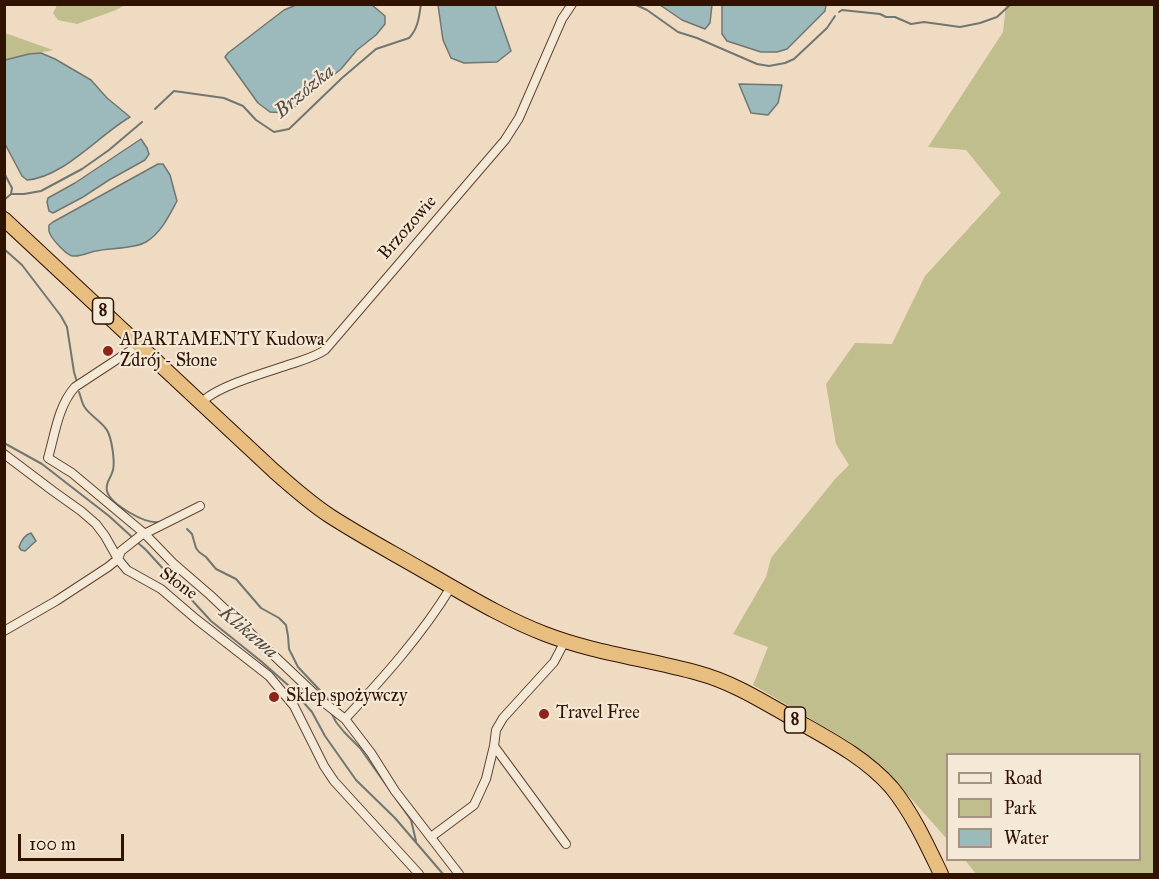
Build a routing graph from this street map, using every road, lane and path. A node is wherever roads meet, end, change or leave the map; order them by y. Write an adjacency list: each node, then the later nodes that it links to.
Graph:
1 (572, 4): 4 (street, Brzozowie)
2 (4, 219): 3 (highway, 8)
3 (140, 345): 4 (highway, 8); 7 (street)
4 (201, 403): 9 (highway, 8)
5 (4, 454): 8 (street, Słone)
6 (201, 506): 7 (street)
7 (142, 535): 8 (street); 12 (street)
8 (118, 559): 10 (street); 16 (street, Słone)
9 (451, 586): 11 (highway, 8); 12 (street)
10 (4, 631)
11 (565, 641): 13 (street); 18 (highway, 8)
12 (345, 719): 14 (street)
13 (494, 746): 14 (street); 15 (street)
14 (430, 837): 17 (street)
15 (566, 844)
16 (419, 874)
17 (459, 874)
18 (941, 874)

